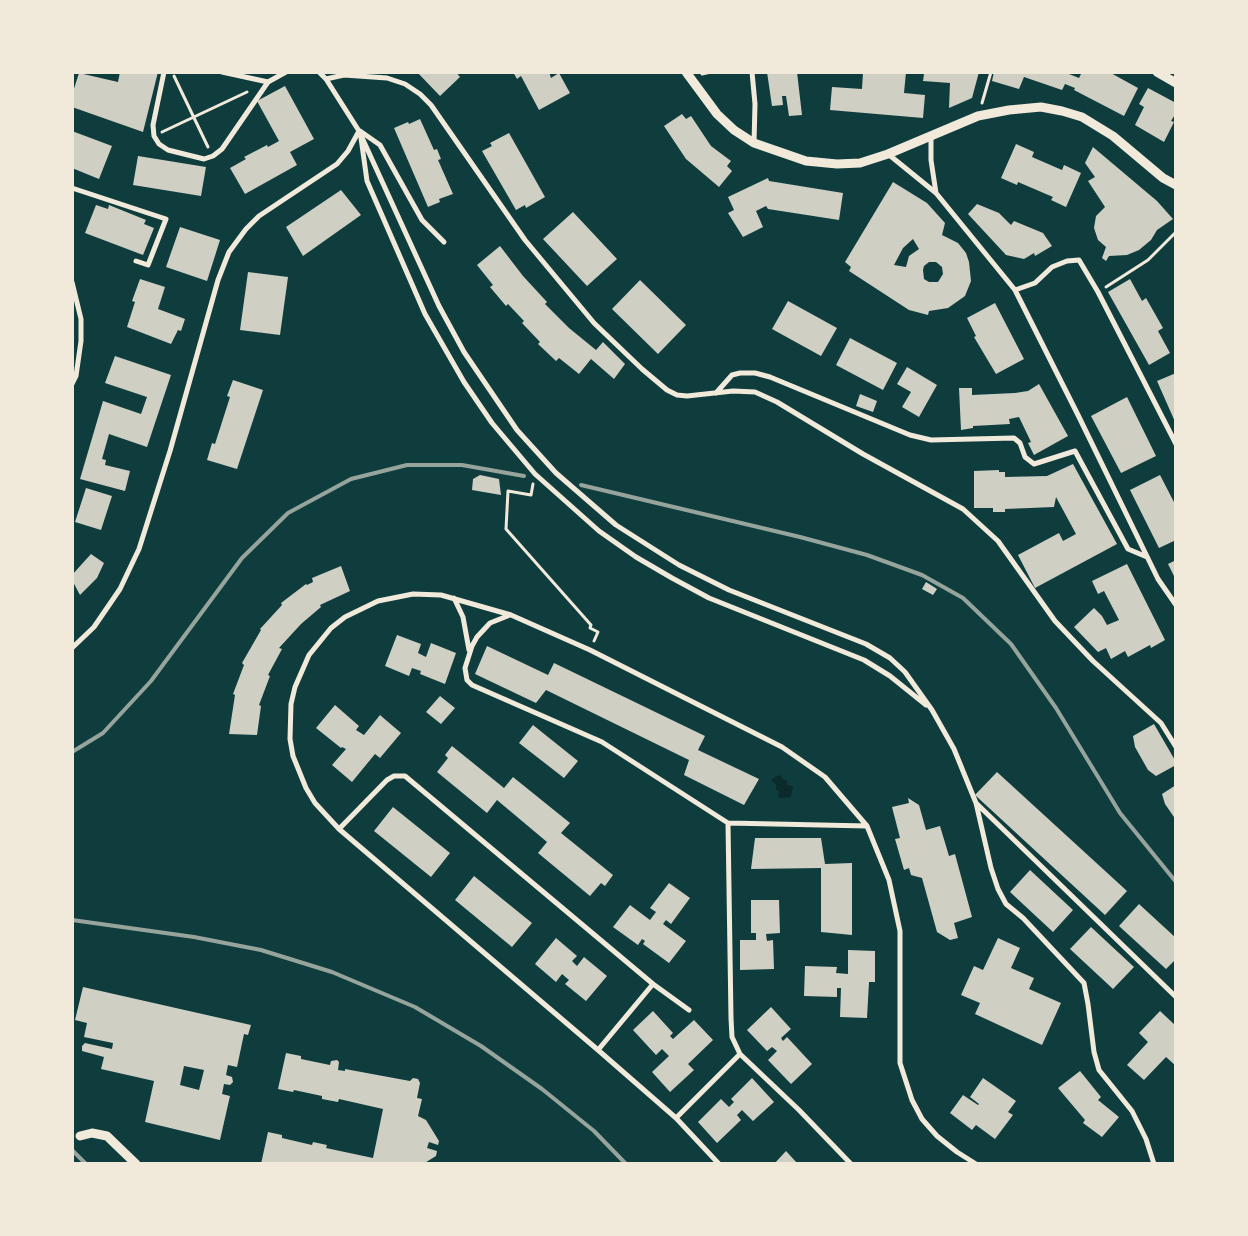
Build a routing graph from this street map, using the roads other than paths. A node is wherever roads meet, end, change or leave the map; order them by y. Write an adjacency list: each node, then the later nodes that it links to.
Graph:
1 (164, 72): 9 (street)
2 (222, 72): 9 (street)
3 (286, 72): 9 (street)
4 (319, 72): 8 (street)
5 (686, 72): 13 (street)
6 (752, 72): 13 (street)
7 (1157, 72): 10 (street)
8 (326, 79): 11 (street); 23 (street)
9 (268, 82)
10 (1176, 83)
11 (360, 131): 18 (street); 29 (street); 31 (street); 31 (street)
12 (931, 136): 14 (street); 15 (street); 17 (street)
13 (754, 143): 14 (street)
14 (888, 154): 17 (street)
15 (1176, 185)
16 (72, 188): 19 (street)
17 (936, 193): 21 (street)
18 (444, 242)
19 (136, 261)
20 (72, 282): 22 (street)
21 (1015, 290): 24 (street); 25 (street)
22 (72, 384)
23 (715, 394): 25 (street); 32 (street)
24 (1176, 444)
25 (1147, 557): 27 (street)
26 (454, 598): 28 (street); 30 (street); 36 (street)
27 (1176, 604)
28 (511, 615): 30 (street); 35 (street)
29 (72, 648)
30 (469, 655): 34 (street)
31 (932, 710): 33 (street)
32 (1176, 747)
33 (976, 803): 38 (street); 48 (street)
34 (728, 824): 35 (street); 41 (street)
35 (867, 826): 47 (street)
36 (339, 829): 37 (street); 40 (street)
37 (654, 984): 39 (street); 40 (street)
38 (1176, 997)
39 (689, 1010)
40 (598, 1050): 42 (street)
41 (740, 1054): 42 (street); 46 (street)
42 (676, 1118): 45 (street)
43 (80, 1136): 44 (street)
44 (136, 1164)
45 (719, 1164)
46 (851, 1164)
47 (976, 1164)
48 (1154, 1164)

